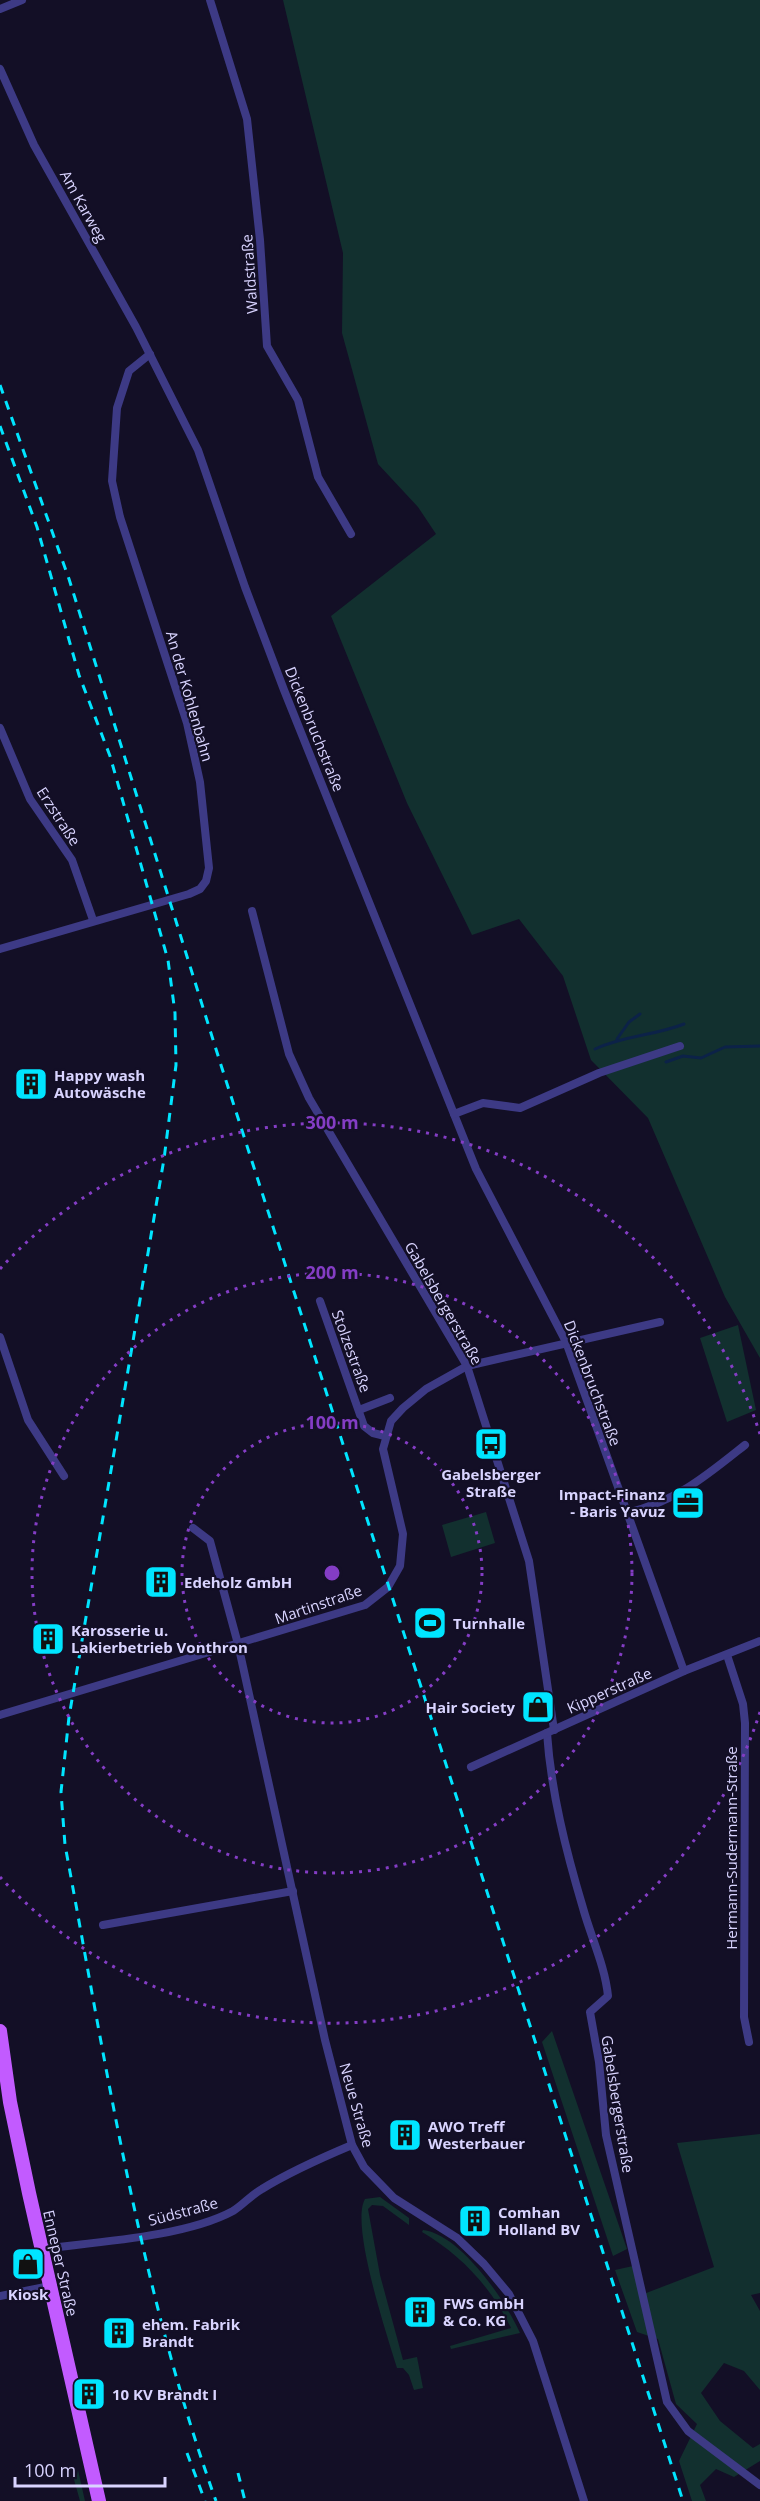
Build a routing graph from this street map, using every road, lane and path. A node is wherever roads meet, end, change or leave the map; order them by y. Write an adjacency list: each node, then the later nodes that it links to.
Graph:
1 (22, 0): 3 (street)
2 (210, 0): 6 (street, Waldstraße)
3 (0, 9)
4 (0, 69): 5 (street, Am Karweg)
5 (150, 354): 9 (street, An der Kohlenbahn); 12 (street, Dickenbruchstraße)
6 (351, 534)
7 (0, 728): 9 (street, Erzstraße)
8 (252, 911): 17 (street, Gabelsbergerstraße)
9 (93, 920): 10 (street, An der Kohlenbahn)
10 (0, 949)
11 (680, 1046): 12 (street)
12 (453, 1114): 16 (street, Dickenbruchstraße)
13 (320, 1301): 19 (street, Stolzestraße)
14 (660, 1322): 16 (street)
15 (0, 1337): 22 (street)
16 (566, 1342): 17 (street); 23 (street, Dickenbruchstraße)
17 (467, 1366): 20 (street); 30 (street, Gabelsbergerstraße)
18 (390, 1398): 19 (street, Stolzestraße)
19 (359, 1410): 20 (street, Stolzestraße)
20 (385, 1436): 26 (street, Martinstraße)
21 (745, 1445): 23 (street)
22 (64, 1476)
23 (627, 1513): 28 (street, Dickenbruchstraße)
24 (193, 1528): 26 (street)
25 (760, 1641): 27 (street, Kipperstraße)
26 (238, 1644): 29 (street, Martinstraße); 32 (street, Neue Straße)
27 (726, 1655): 28 (street, Kipperstraße); 35 (street, Hermann-Sudermann-Straße)
28 (684, 1671): 30 (street, Kipperstraße)
29 (0, 1714)
30 (550, 1732): 31 (street, Kipperstraße); 40 (street, Gabelsbergerstraße)
31 (471, 1767)
32 (293, 1891): 33 (street); 36 (street, Neue Straße)
33 (103, 1925)
34 (0, 2031): 37 (main road, Enneper Straße)
35 (750, 2042)
36 (352, 2145): 37 (street, Südstraße); 42 (street, Neue Straße)
37 (41, 2248): 38 (main road, Enneper Straße)
38 (50, 2286): 39 (street); 41 (main road, Enneper Straße)
39 (0, 2296)
40 (760, 2485)
41 (99, 2501)
42 (584, 2501)

